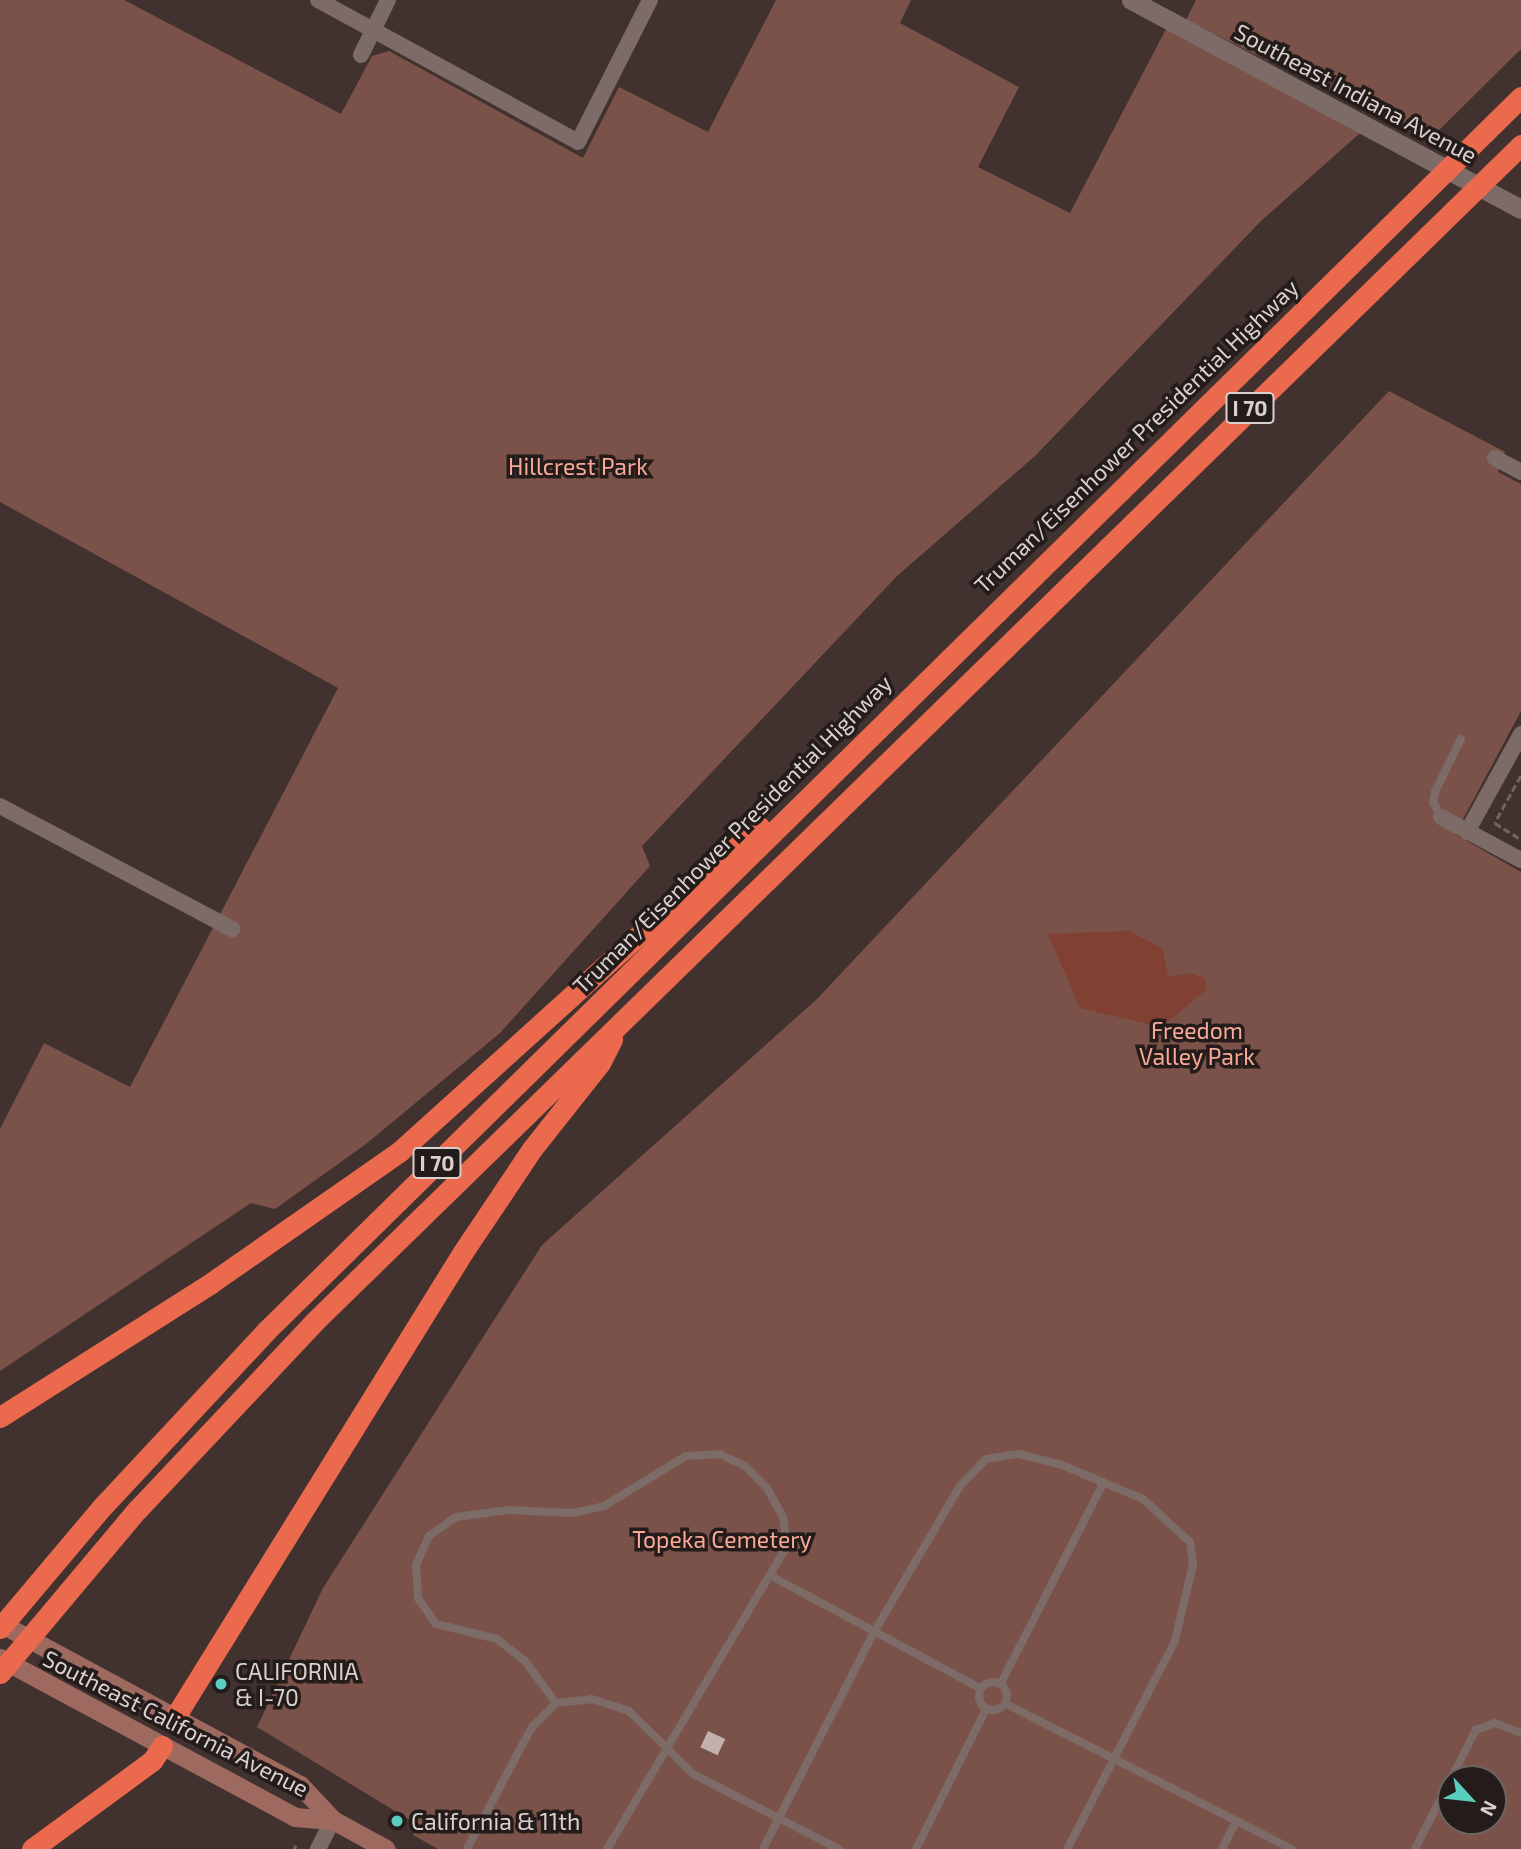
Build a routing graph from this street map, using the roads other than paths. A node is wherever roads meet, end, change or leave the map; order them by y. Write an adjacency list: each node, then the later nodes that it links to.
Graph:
1 (318, 0): 5 (street)
2 (388, 0): 5 (street)
3 (650, 0): 5 (street)
4 (1131, 0): 9 (street, Southeast Indiana Avenue)
5 (374, 30): 6 (street)
6 (361, 55)
7 (1521, 97): 12 (highway, Truman/Eisenhower Presidential Highway / I 70)
8 (1521, 145): 20 (highway, I 70)
9 (1521, 209)
10 (1494, 457): 11 (street)
11 (1521, 472)
12 (890, 713): 21 (highway); 25 (highway, Truman/Eisenhower Presidential Highway / I 70)
13 (1521, 734): 17 (street)
14 (1461, 739): 16 (lane)
15 (0, 806): 19 (street)
16 (1441, 817): 17 (street)
17 (1467, 832): 18 (street)
18 (1521, 860)
19 (232, 929)
20 (621, 1021): 28 (highway, I 70); 34 (highway)
21 (0, 1417)
22 (1104, 1482): 26 (lane); 29 (lane); 38 (lane)
23 (771, 1576): 26 (lane); 31 (lane); 37 (lane)
24 (0, 1623): 34 (main road, Southeast California Avenue)
25 (0, 1628)
26 (874, 1632): 30 (lane); 39 (lane)
27 (0, 1658): 36 (main road, Southeast California Avenue)
28 (0, 1673)
29 (1001, 1683): 30 (lane); 32 (lane)
30 (980, 1688): 33 (lane)
31 (556, 1703): 37 (lane); 45 (lane)
32 (1006, 1704): 33 (lane); 38 (lane)
33 (986, 1709): 49 (lane)
34 (175, 1717): 36 (main road); 40 (main road, Southeast California Avenue)
35 (1521, 1733): 53 (lane)
36 (162, 1746): 40 (main road, Southeast California Avenue); 42 (highway)
37 (666, 1751): 39 (lane); 46 (lane)
38 (1114, 1759): 41 (lane); 50 (lane)
39 (779, 1818): 47 (lane); 48 (lane)
40 (334, 1821): 43 (street); 44 (main road, Southeast California Avenue)
41 (1236, 1821): 51 (lane); 52 (lane)
42 (32, 1849)
43 (318, 1849)
44 (386, 1849)
45 (467, 1849)
46 (607, 1849)
47 (763, 1849)
48 (839, 1849)
49 (916, 1849)
50 (1067, 1849)
51 (1222, 1849)
52 (1292, 1849)
53 (1415, 1849)

